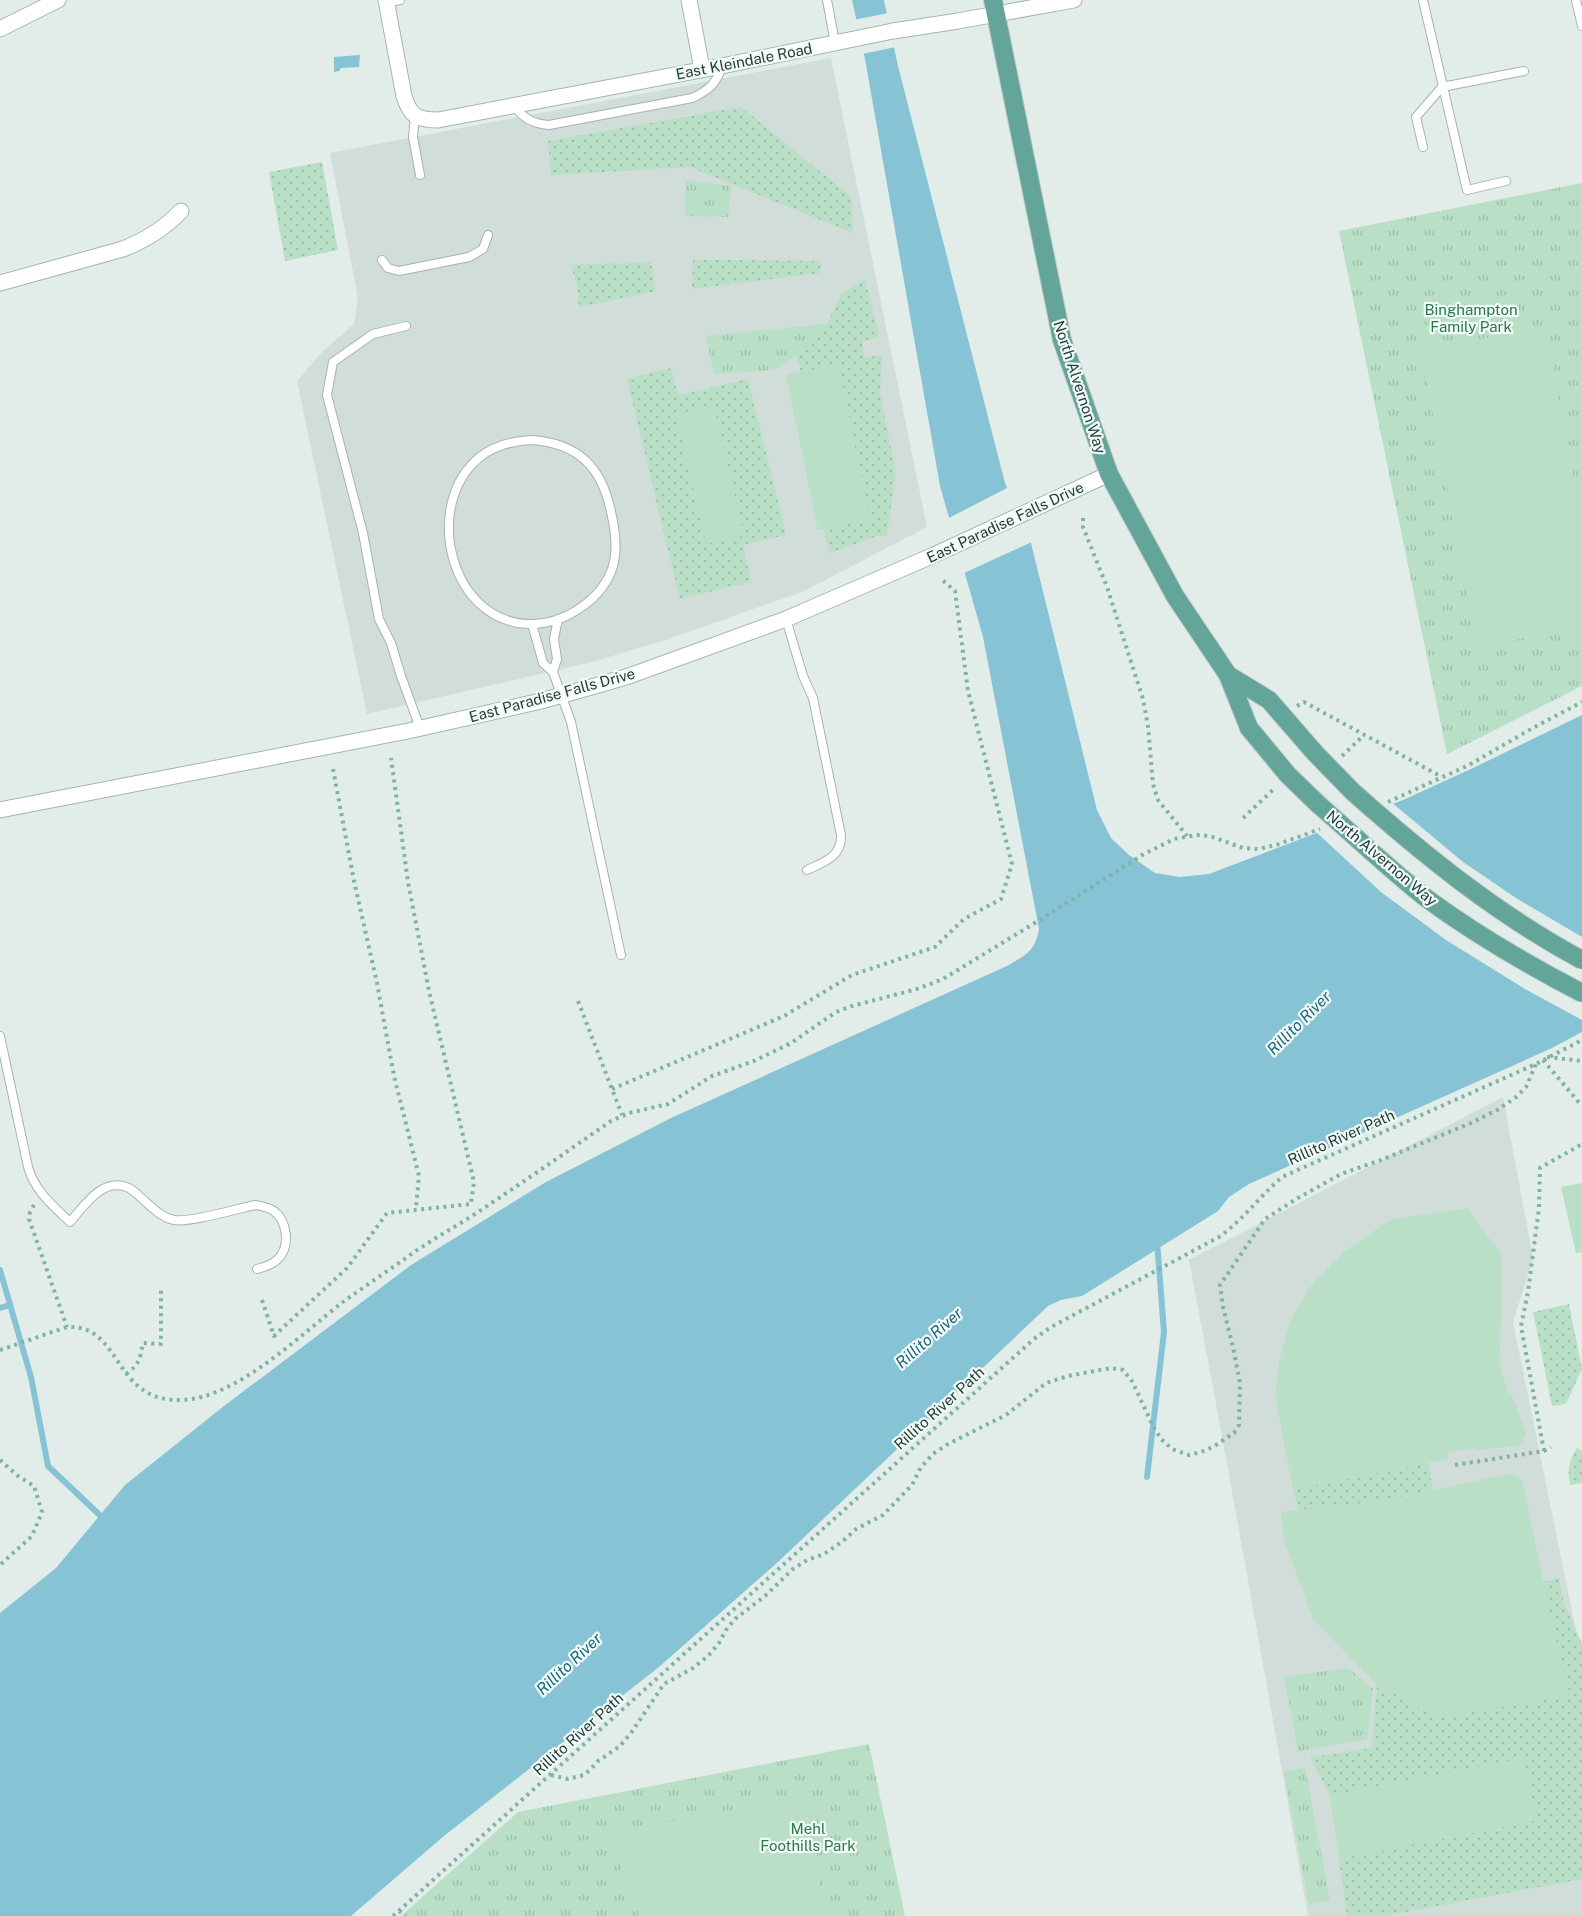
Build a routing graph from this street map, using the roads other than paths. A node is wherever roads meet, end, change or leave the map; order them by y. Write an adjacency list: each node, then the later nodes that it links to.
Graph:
1 (58, 0): 10 (street)
2 (689, 0): 13 (street)
3 (827, 0): 11 (lane)
4 (1074, 0): 8 (street, East Kleindale Road)
5 (1423, 0): 15 (lane)
6 (1576, 0): 9 (lane)
7 (391, 1): 17 (street)
8 (994, 7): 11 (street, East Kleindale Road); 26 (main road, North Alvernon Way)
9 (1582, 26)
10 (0, 29)
11 (835, 43): 12 (street, East Kleindale Road)
12 (722, 66): 13 (street, East Kleindale Road); 16 (lane)
13 (702, 69): 16 (street, East Kleindale Road)
14 (1524, 71): 15 (lane)
15 (1442, 87): 18 (lane); 20 (lane)
16 (513, 105): 17 (street, East Kleindale Road)
17 (415, 116): 19 (lane)
18 (1423, 147)
19 (420, 175)
20 (1506, 181)
21 (181, 211): 24 (street)
22 (488, 235): 23 (lane)
23 (382, 260)
24 (0, 283)
25 (406, 326): 33 (lane)
26 (1109, 474): 28 (street, East Paradise Falls Drive); 31 (main road, North Alvernon Way)
27 (558, 619): 29 (lane); 29 (lane); 30 (lane)
28 (786, 619): 32 (street, East Paradise Falls Drive); 35 (lane)
29 (532, 624): 30 (lane)
30 (554, 672): 32 (lane)
31 (1228, 675): 37 (main road, North Alvernon Way, bridge); 38 (main road, North Alvernon Way, bridge)
32 (563, 695): 33 (street, East Paradise Falls Drive); 36 (lane)
33 (420, 728): 34 (street, East Paradise Falls Drive)
34 (0, 810)
35 (807, 870)
36 (621, 955)
37 (1582, 960)
38 (1582, 993)
39 (0, 1036): 40 (lane)
40 (257, 1269)

